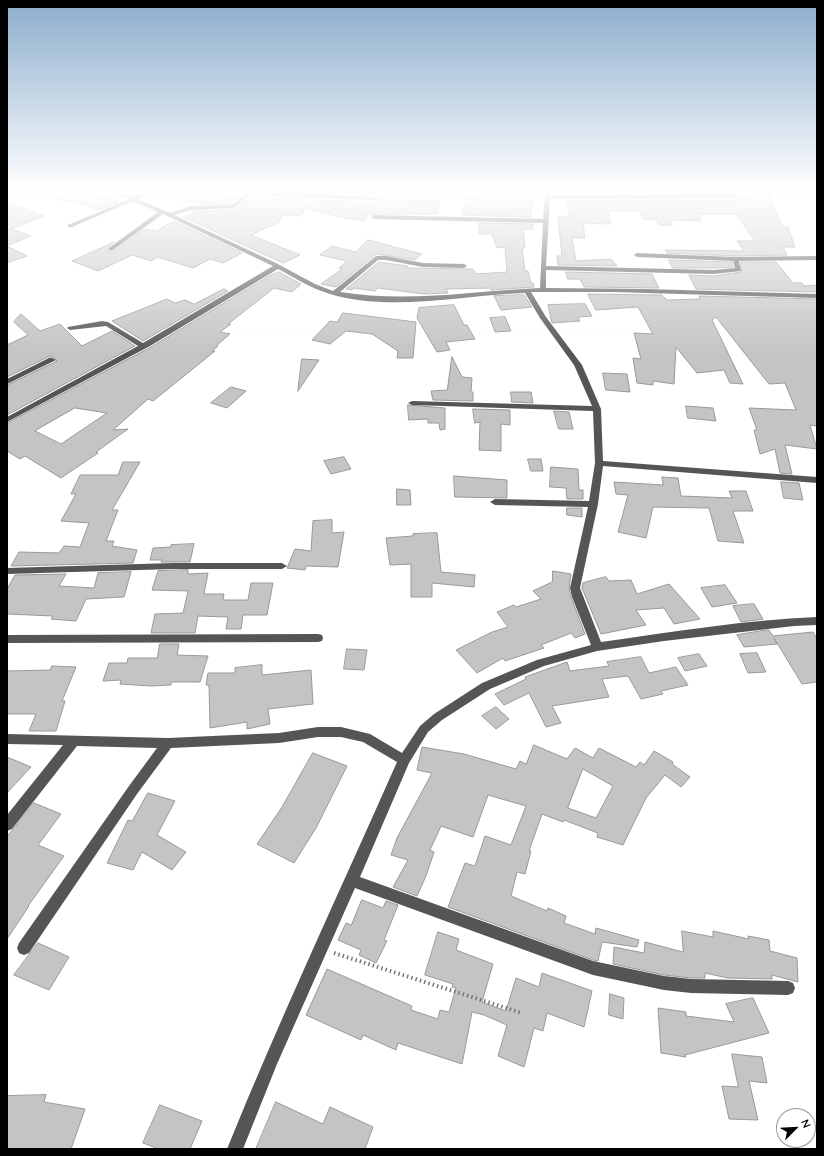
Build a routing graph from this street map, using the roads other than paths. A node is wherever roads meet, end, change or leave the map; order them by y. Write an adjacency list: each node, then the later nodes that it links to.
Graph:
1 (116, 246): 4 (street)
2 (235, 246): 8 (street)
3 (544, 246): 10 (street)
4 (111, 249)
5 (637, 255): 7 (street)
6 (817, 258): 7 (street)
7 (735, 259): 10 (street)
8 (278, 266): 13 (street); 16 (street)
9 (464, 266): 13 (street)
10 (543, 268): 11 (street)
11 (543, 290): 12 (street); 14 (street)
12 (527, 291): 13 (street); 20 (street)
13 (335, 293)
14 (817, 296)
15 (70, 328): 16 (street)
16 (143, 346): 21 (street)
17 (52, 360): 18 (street)
18 (7, 382)
19 (412, 403): 20 (street)
20 (598, 410): 22 (street)
21 (7, 420)
22 (598, 463): 23 (street); 25 (street)
23 (817, 480)
24 (495, 502): 25 (street)
25 (593, 504): 31 (street)
26 (282, 566): 27 (street)
27 (7, 571)
28 (817, 621): 31 (street)
29 (7, 638): 30 (street)
30 (318, 638)
31 (597, 647): 35 (street)
32 (7, 739): 33 (street)
33 (74, 741): 34 (street); 36 (street)
34 (168, 743): 35 (street); 38 (street)
35 (404, 760): 37 (street)
36 (7, 825)
37 (351, 880): 39 (street); 40 (street)
38 (24, 948)
39 (788, 988)
40 (235, 1149)

